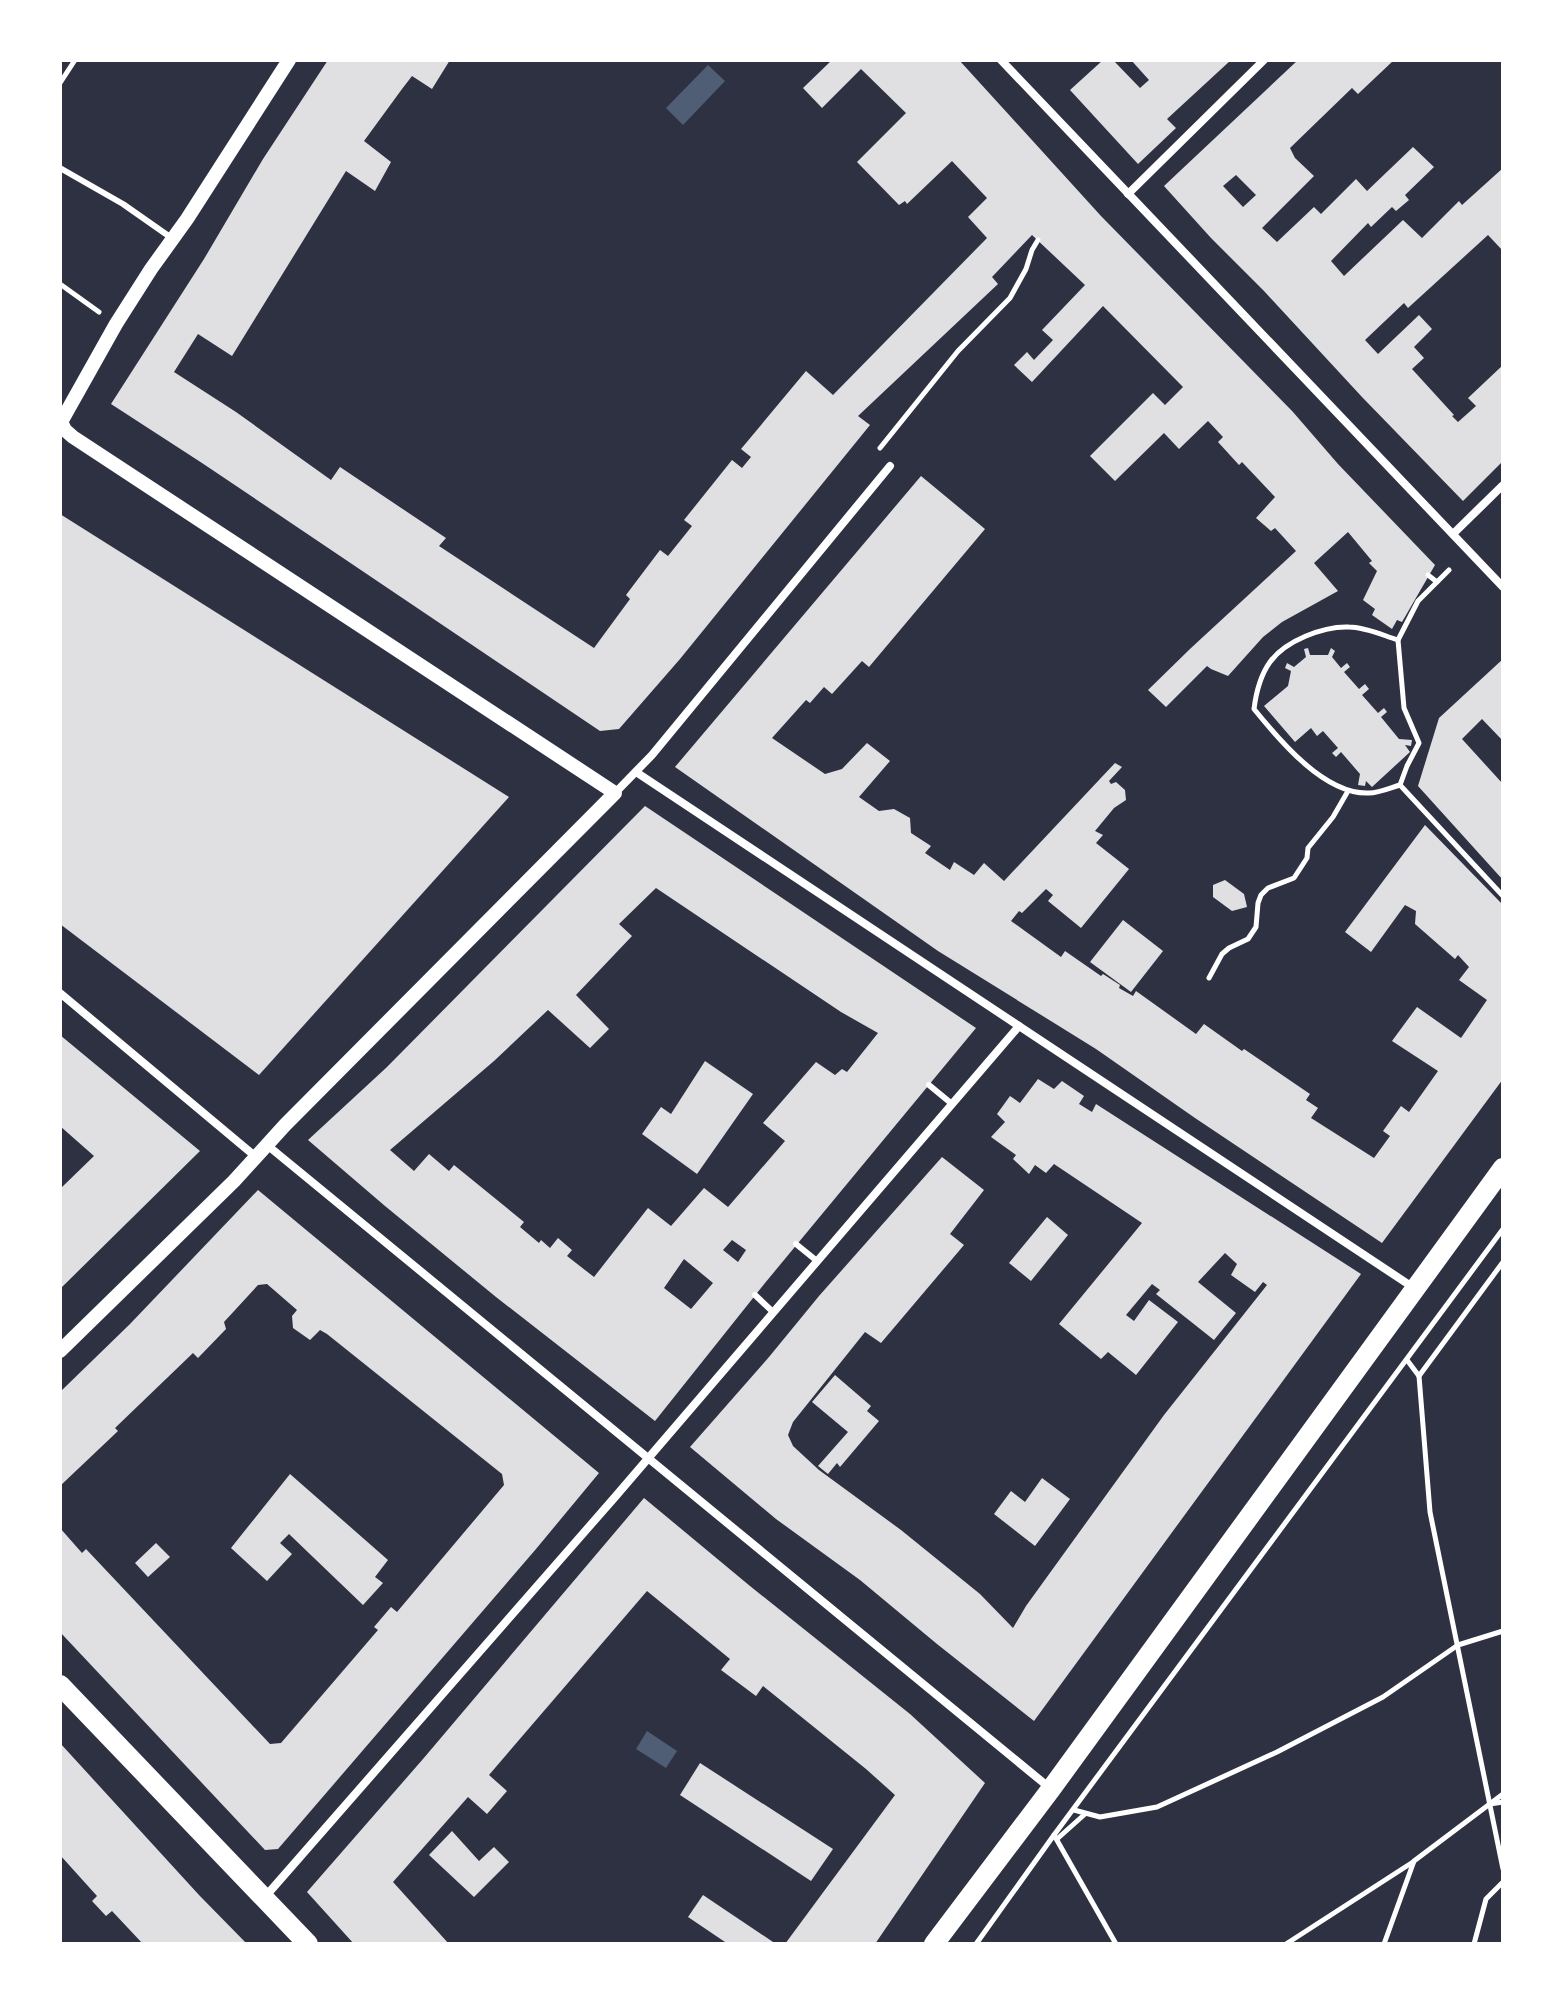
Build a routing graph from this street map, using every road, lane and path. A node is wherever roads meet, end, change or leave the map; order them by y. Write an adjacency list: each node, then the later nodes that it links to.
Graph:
1 (75, 60): 5 (path)
2 (289, 60): 8 (street)
3 (1001, 60): 7 (street)
4 (1264, 60): 7 (street)
5 (60, 83)
6 (60, 168): 8 (lane)
7 (1128, 194): 16 (street)
8 (173, 239): 11 (street)
9 (1038, 240): 13 (path)
10 (60, 284): 11 (path)
11 (116, 324): 12 (street)
12 (64, 406): 25 (street)
13 (874, 460)
14 (890, 466): 22 (street)
15 (1503, 485): 16 (street)
16 (1453, 534): 20 (street)
17 (1449, 570): 19 (path)
18 (1428, 575): 19 (path)
19 (1437, 582): 21 (path)
20 (1503, 587)
21 (1398, 640): 23 (path); 24 (path)
22 (636, 772): 25 (street); 29 (street)
23 (1400, 785): 24 (path); 26 (path)
24 (1348, 791): 27 (path)
25 (615, 793): 32 (street)
26 (1503, 896)
27 (1209, 978)
28 (60, 993): 32 (street)
29 (1019, 1026): 31 (street); 38 (street)
30 (929, 1085): 31 (lane)
31 (952, 1104): 36 (street)
32 (262, 1151): 41 (street); 44 (street)
33 (1503, 1168): 38 (main road)
34 (1503, 1229): 42 (path)
35 (796, 1244): 36 (lane)
36 (817, 1261): 40 (street)
37 (1503, 1262): 43 (path)
38 (1415, 1288): 48 (main road)
39 (755, 1295): 40 (lane)
40 (773, 1312): 44 (street)
41 (60, 1351)
42 (1407, 1360): 43 (path); 52 (path)
43 (1419, 1376): 46 (path)
44 (648, 1457): 48 (street); 58 (street)
45 (1503, 1631): 46 (path)
46 (1458, 1645): 51 (path); 53 (path)
47 (60, 1685): 58 (main road)
48 (1051, 1789): 60 (main road)
49 (1503, 1794): 51 (path)
50 (1503, 1802): 51 (path)
51 (1489, 1804): 55 (path); 56 (path)
52 (1074, 1810): 53 (path); 54 (path)
53 (1085, 1814): 54 (path)
54 (1056, 1837): 61 (path); 62 (path)
55 (1414, 1861): 63 (path); 64 (path)
56 (1503, 1869)
57 (1503, 1882): 65 (path)
58 (264, 1898): 59 (main road)
59 (308, 1944)
60 (934, 1944)
61 (976, 1944)
62 (1116, 1944)
63 (1286, 1944)
64 (1384, 1944)
65 (1474, 1944)

